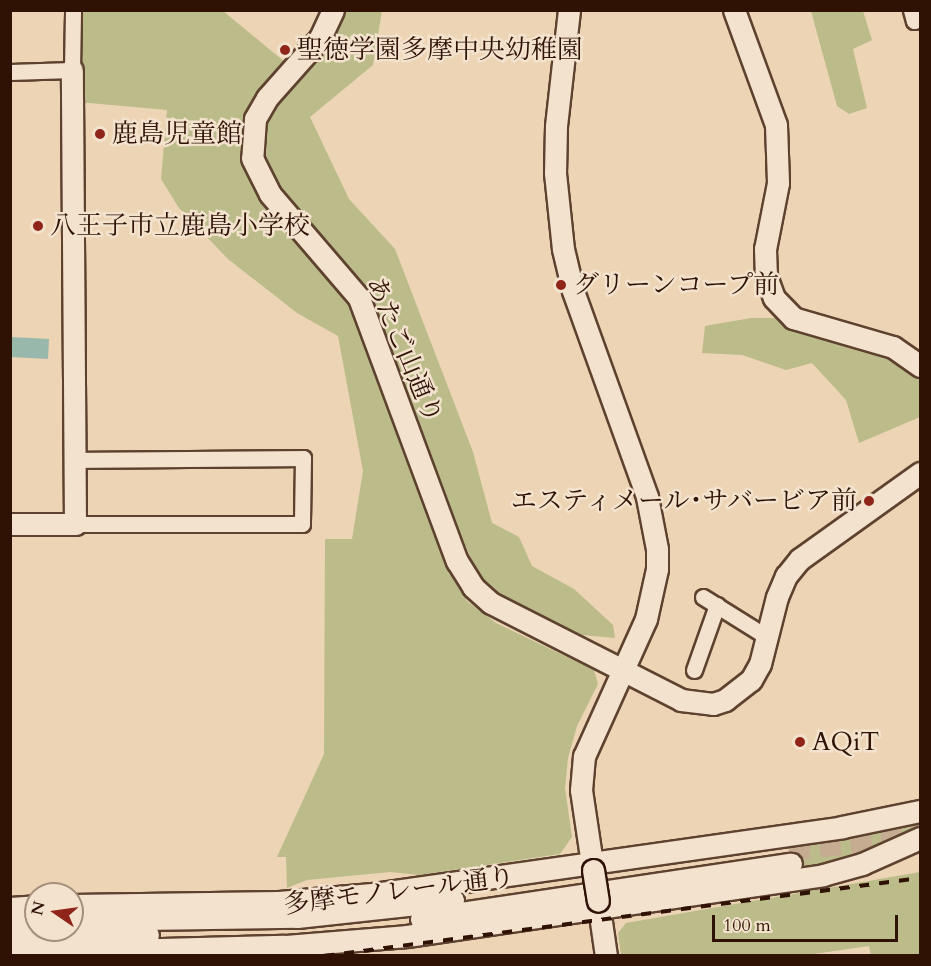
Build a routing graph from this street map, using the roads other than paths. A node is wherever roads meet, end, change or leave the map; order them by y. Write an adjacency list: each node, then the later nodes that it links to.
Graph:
1 (73, 10): 7 (street)
2 (333, 10): 18 (main road, あたご山通り)
3 (568, 10): 18 (main road)
4 (734, 10): 9 (main road)
5 (911, 10): 6 (street)
6 (921, 19)
7 (72, 70): 8 (street); 10 (main road)
8 (10, 72)
9 (921, 366)
10 (74, 460): 13 (main road); 13 (street)
11 (921, 473): 16 (main road, あたご山通り)
12 (10, 524): 13 (main road)
13 (75, 524)
14 (704, 597): 15 (street)
15 (717, 605): 16 (street); 17 (street)
16 (767, 637): 18 (main road, あたご山通り)
17 (694, 670)
18 (622, 671): 21 (main road)
19 (921, 811): 21 (main road)
20 (921, 838): 22 (main road)
21 (592, 866): 22 (main road, bridge); 23 (main road)
22 (598, 905): 25 (main road); 26 (main road)
23 (84, 910)
24 (84, 911): 25 (main road, 多摩モノレール通り)
25 (16, 950)
26 (606, 956)

